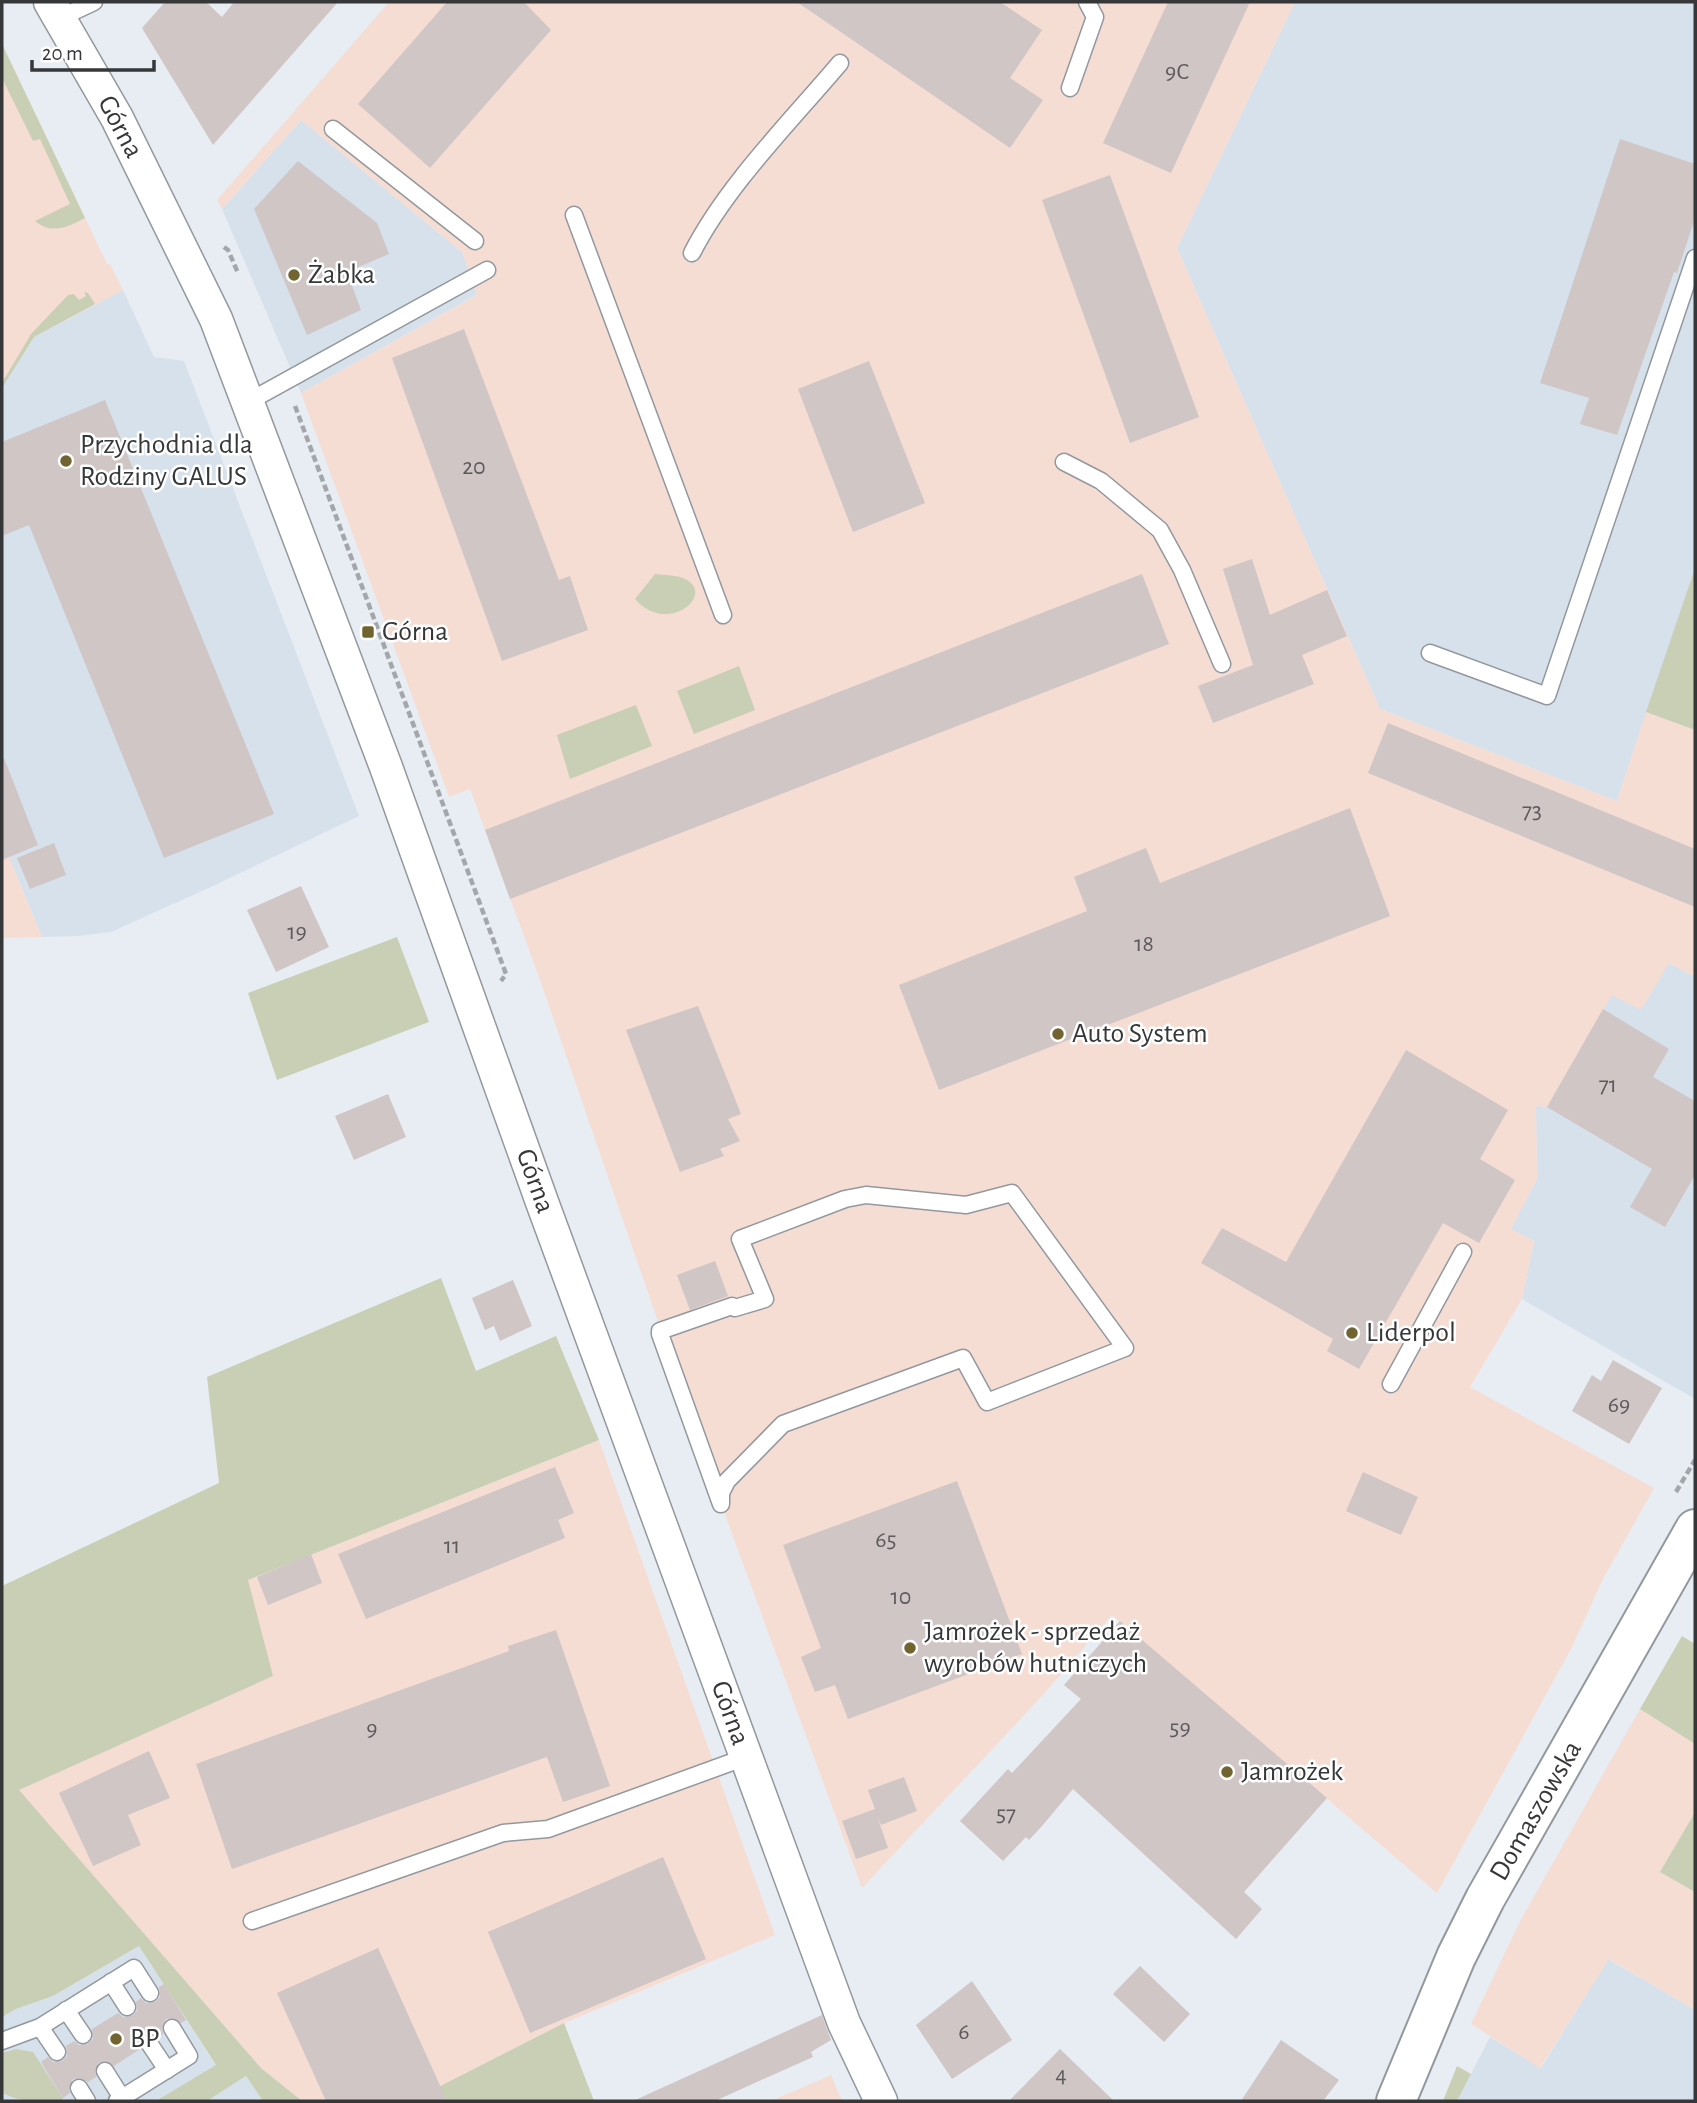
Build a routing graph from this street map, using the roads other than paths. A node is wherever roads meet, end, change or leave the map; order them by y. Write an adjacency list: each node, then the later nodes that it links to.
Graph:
1 (94, 2): 3 (lane)
2 (1087, 2): 5 (lane)
3 (55, 10): 12 (street, Górna)
4 (840, 63): 9 (lane)
5 (1070, 88)
6 (332, 129): 8 (lane)
7 (574, 215): 14 (lane)
8 (475, 241)
9 (692, 253)
10 (1695, 258): 15 (lane)
11 (487, 270): 12 (lane)
12 (248, 402): 21 (street, Górna)
13 (1063, 463): 16 (lane)
14 (723, 615)
15 (1430, 653)
16 (1222, 664)
17 (1012, 1193): 17 (lane)
18 (1463, 1252): 19 (lane)
19 (1391, 1384)
20 (1695, 1530): 37 (street, Domaszowska)
21 (746, 1757): 22 (lane); 36 (street, Górna)
22 (252, 1921)
23 (111, 1982): 24 (lane); 25 (lane); 26 (lane)
24 (150, 1993)
25 (127, 2007)
26 (66, 2010): 27 (lane); 29 (lane)
27 (40, 2027): 30 (lane); 32 (lane)
28 (172, 2028): 33 (lane)
29 (83, 2035)
30 (2, 2041)
31 (149, 2043): 33 (lane)
32 (57, 2052)
33 (167, 2070): 35 (lane)
34 (105, 2071): 35 (lane)
35 (120, 2100)
36 (880, 2101)
37 (1396, 2101)

